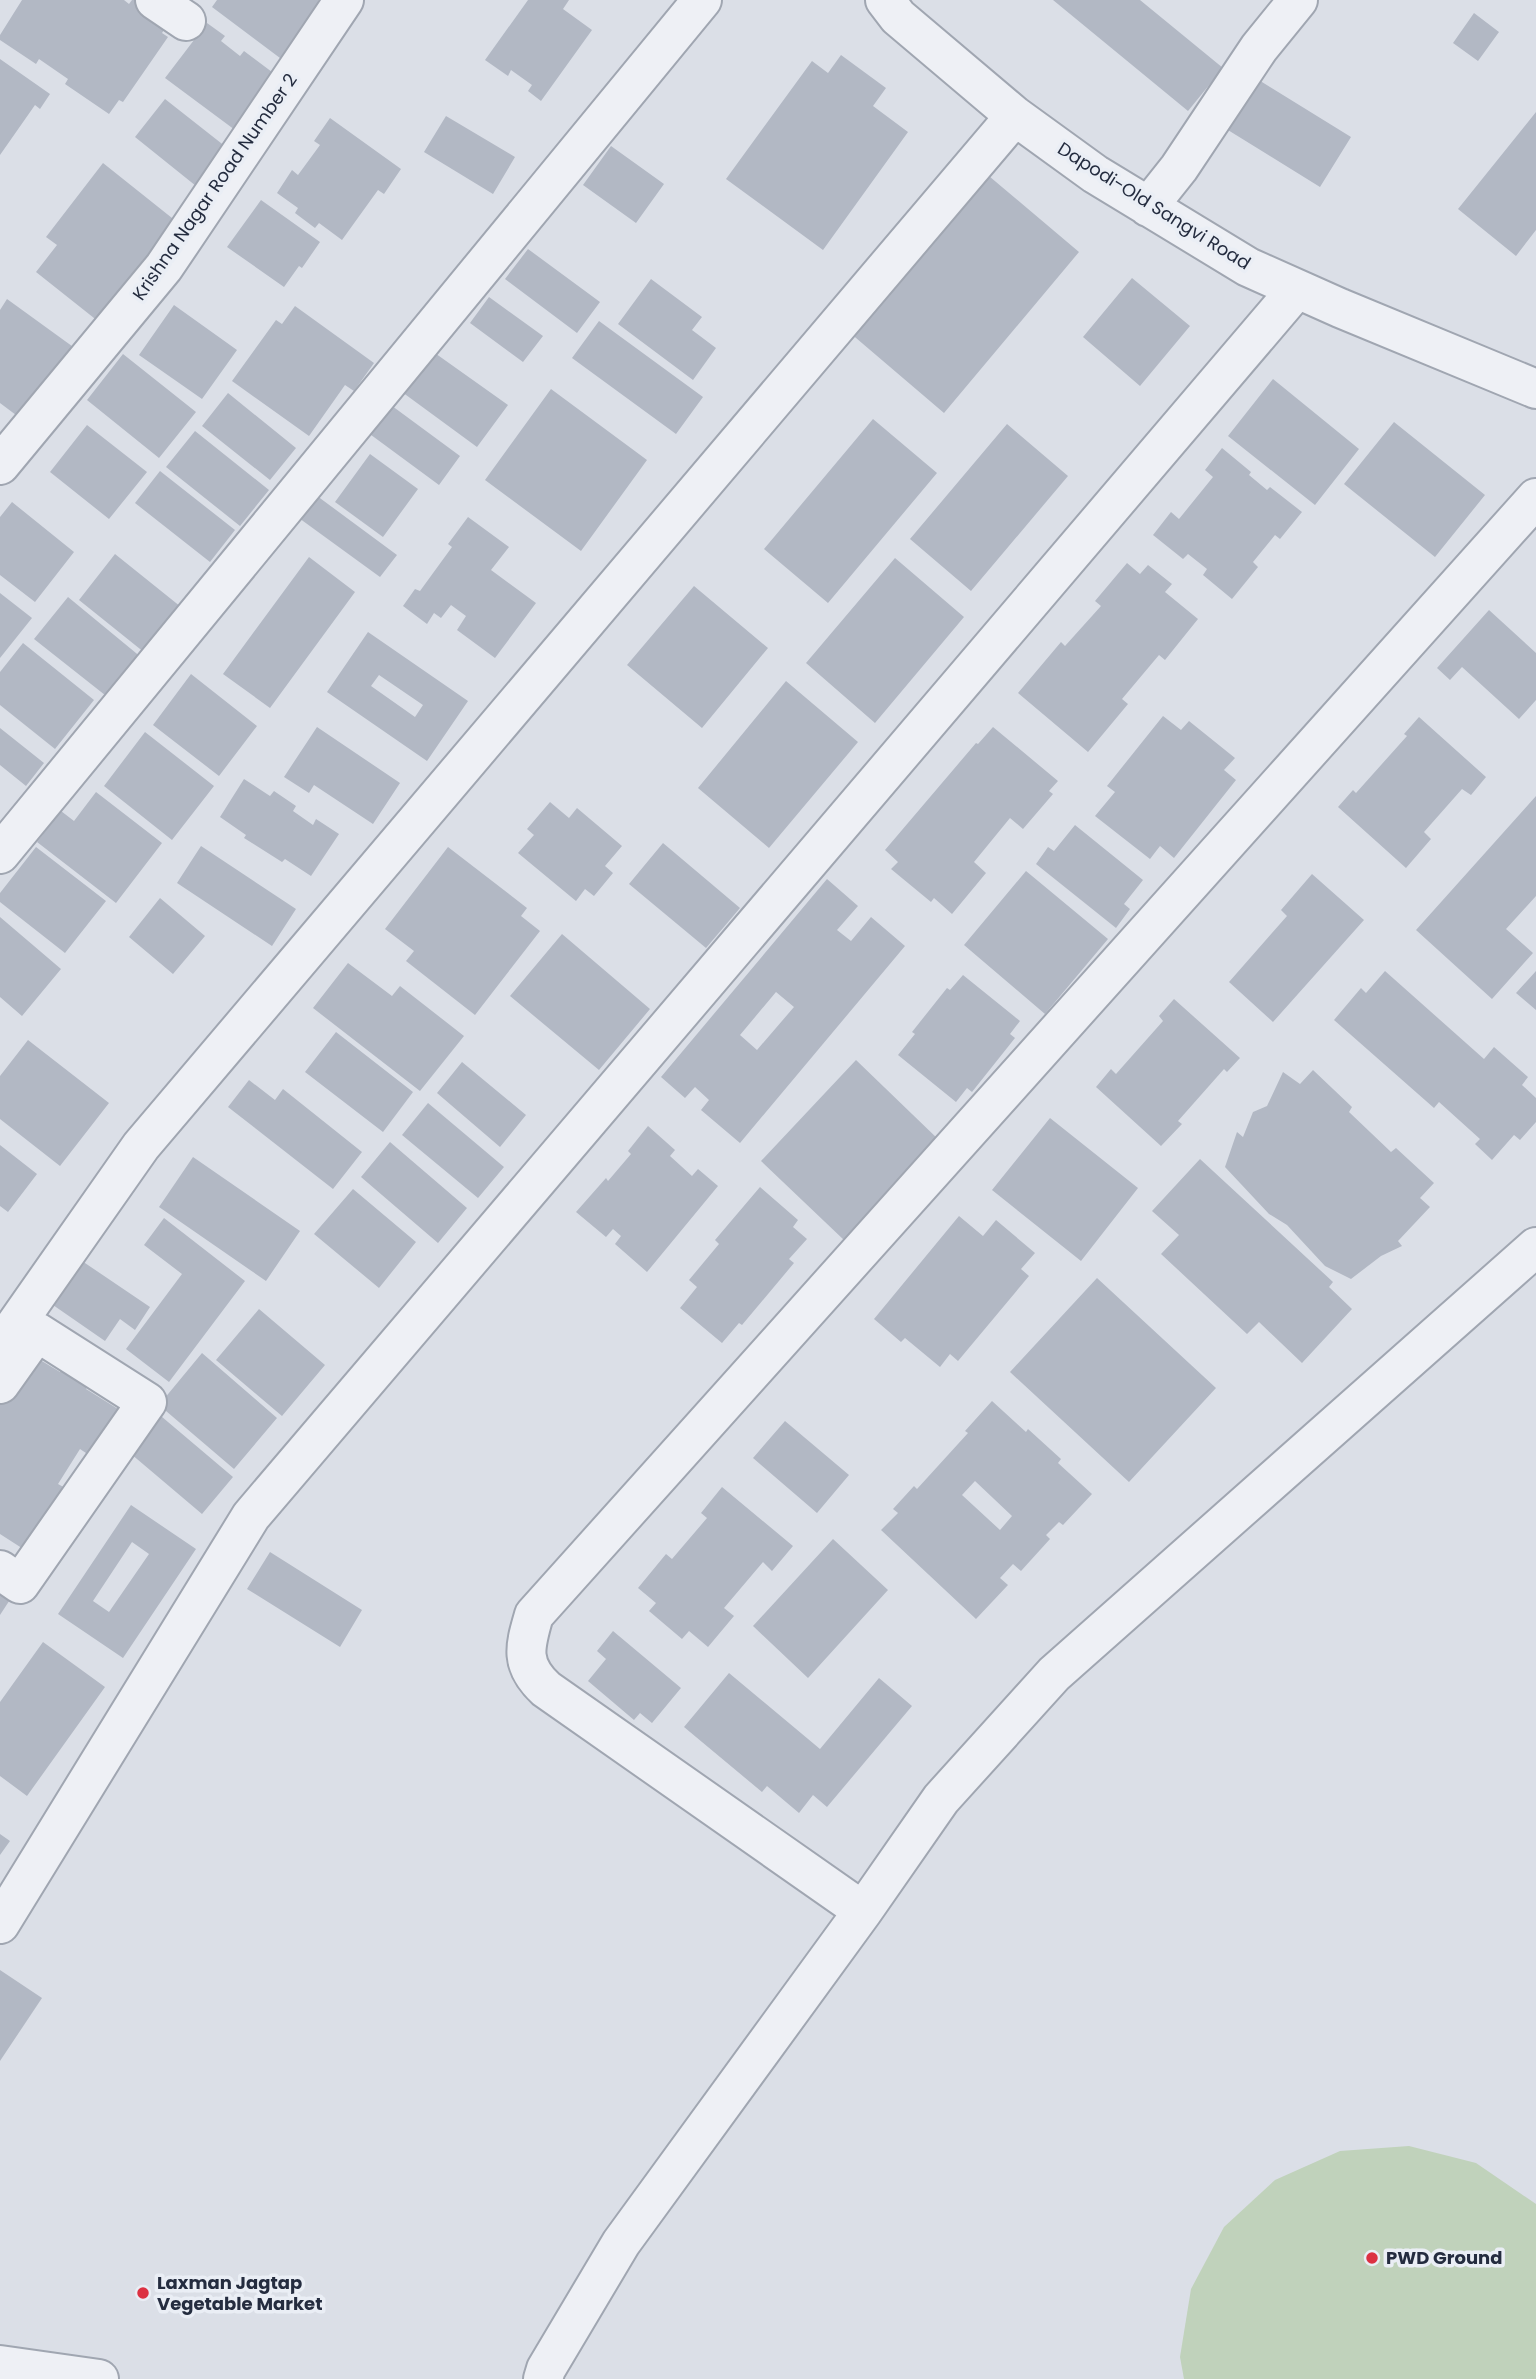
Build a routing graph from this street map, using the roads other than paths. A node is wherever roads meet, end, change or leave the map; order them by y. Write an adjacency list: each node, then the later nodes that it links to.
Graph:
1 (155, 0): 6 (street)
2 (344, 0): 11 (street, Krishna Nagar Road Number 2)
3 (702, 0): 13 (street)
4 (885, 0): 7 (street, Dapodi-Old Sangvi Road)
5 (1298, 0): 8 (street)
6 (186, 21)
7 (1015, 116): 8 (street, Dapodi-Old Sangvi Road); 15 (street)
8 (1148, 207): 9 (street, Dapodi-Old Sangvi Road)
9 (1297, 289): 10 (street, Dapodi-Old Sangvi Road); 19 (street)
10 (1536, 389)
11 (0, 466)
12 (1536, 498): 18 (street)
13 (0, 854)
14 (1536, 1247): 18 (street)
15 (0, 1347)
16 (0, 1384): 17 (street)
17 (0, 1570)
18 (863, 1911): 22 (street)
19 (0, 1924)
20 (0, 2365): 21 (street)
21 (77, 2377)
22 (542, 2379)

